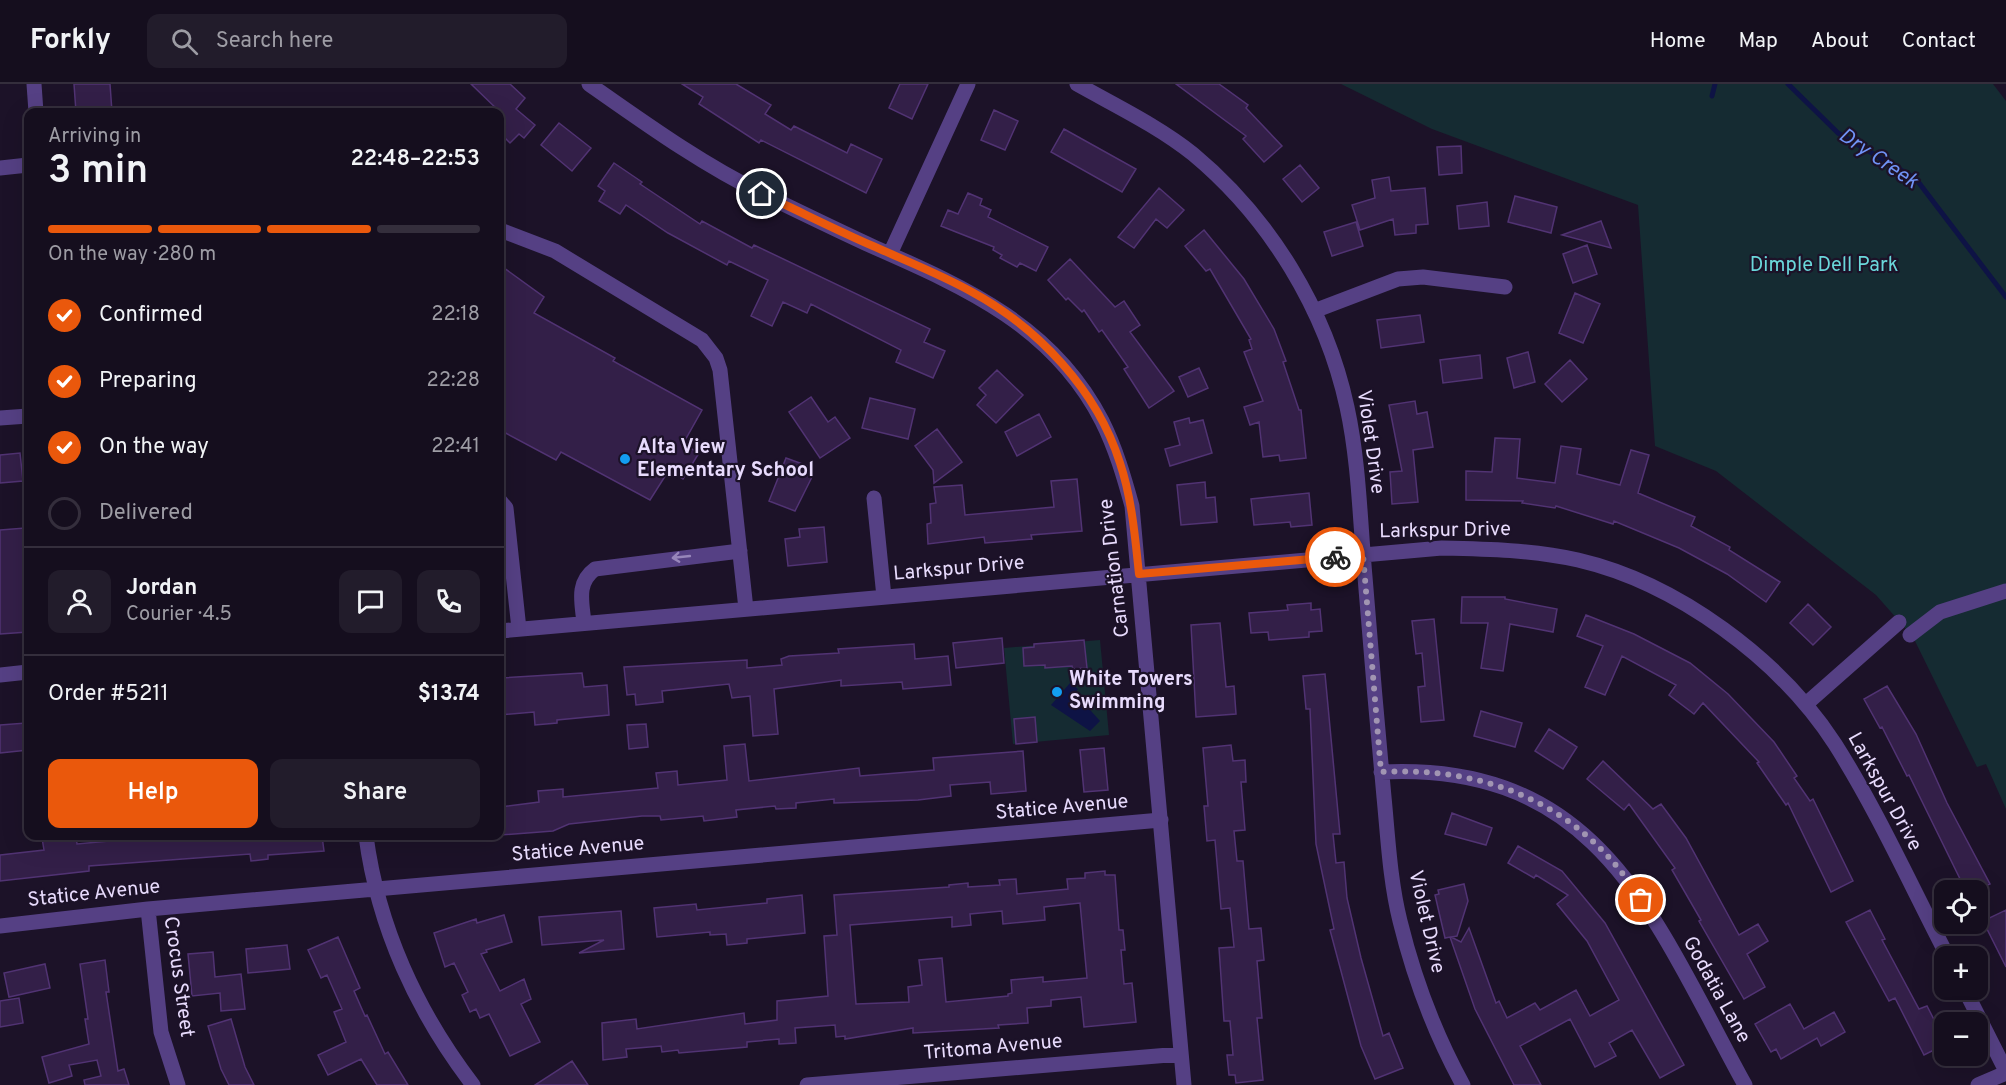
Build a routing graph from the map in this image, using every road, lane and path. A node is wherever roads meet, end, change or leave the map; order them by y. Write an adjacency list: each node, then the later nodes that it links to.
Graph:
1 (34, 84): 5 (street)
2 (589, 84): 9 (street, Carnation Drive)
3 (968, 84): 9 (street)
4 (1077, 84): 11 (street, Violet Drive)
5 (36, 108)
6 (24, 165): 7 (street)
7 (0, 168)
8 (504, 232): 16 (street)
9 (890, 254): 19 (street, Carnation Drive)
10 (1505, 287): 11 (street)
11 (1314, 311): 17 (street, Violet Drive)
12 (24, 416): 13 (street)
13 (0, 418)
14 (874, 498): 21 (street)
15 (504, 506): 18 (street)
16 (740, 551): 22 (street); 24 (street, one-way to 24)
17 (1363, 555): 19 (street, Larkspur Drive); 30 (street, Larkspur Drive); 31 (street, Violet Drive)
18 (506, 561): 25 (street)
19 (1139, 574): 21 (street, Larkspur Drive); 32 (street, Carnation Drive)
20 (2006, 591): 27 (street)
21 (884, 597): 22 (street, Larkspur Drive)
22 (746, 609): 24 (street, Larkspur Drive)
23 (1899, 622): 30 (street)
24 (584, 623): 25 (street, Larkspur Drive)
25 (519, 629): 26 (street, Larkspur Drive)
26 (504, 631)
27 (1910, 635)
28 (24, 672): 29 (street)
29 (0, 675)
30 (1806, 704): 37 (street, Larkspur Drive)
31 (1381, 772): 45 (street, Violet Drive); 46 (street, Godatia Lane)
32 (1161, 820): 34 (street, Statice Avenue); 39 (street, Carnation Drive)
33 (367, 840): 34 (street)
34 (376, 889): 35 (street, Statice Avenue); 42 (street)
35 (148, 909): 36 (street, Statice Avenue); 41 (street, Crocus Street)
36 (0, 926)
37 (1942, 946)
38 (1970, 1000): 40 (street)
39 (1181, 1054): 43 (street, Tritoma Avenue); 44 (street, Carnation Drive)
40 (2006, 1072): 47 (street)
41 (178, 1085)
42 (473, 1085)
43 (807, 1085)
44 (1184, 1085)
45 (1463, 1085)
46 (1745, 1085)
47 (1978, 1085)

